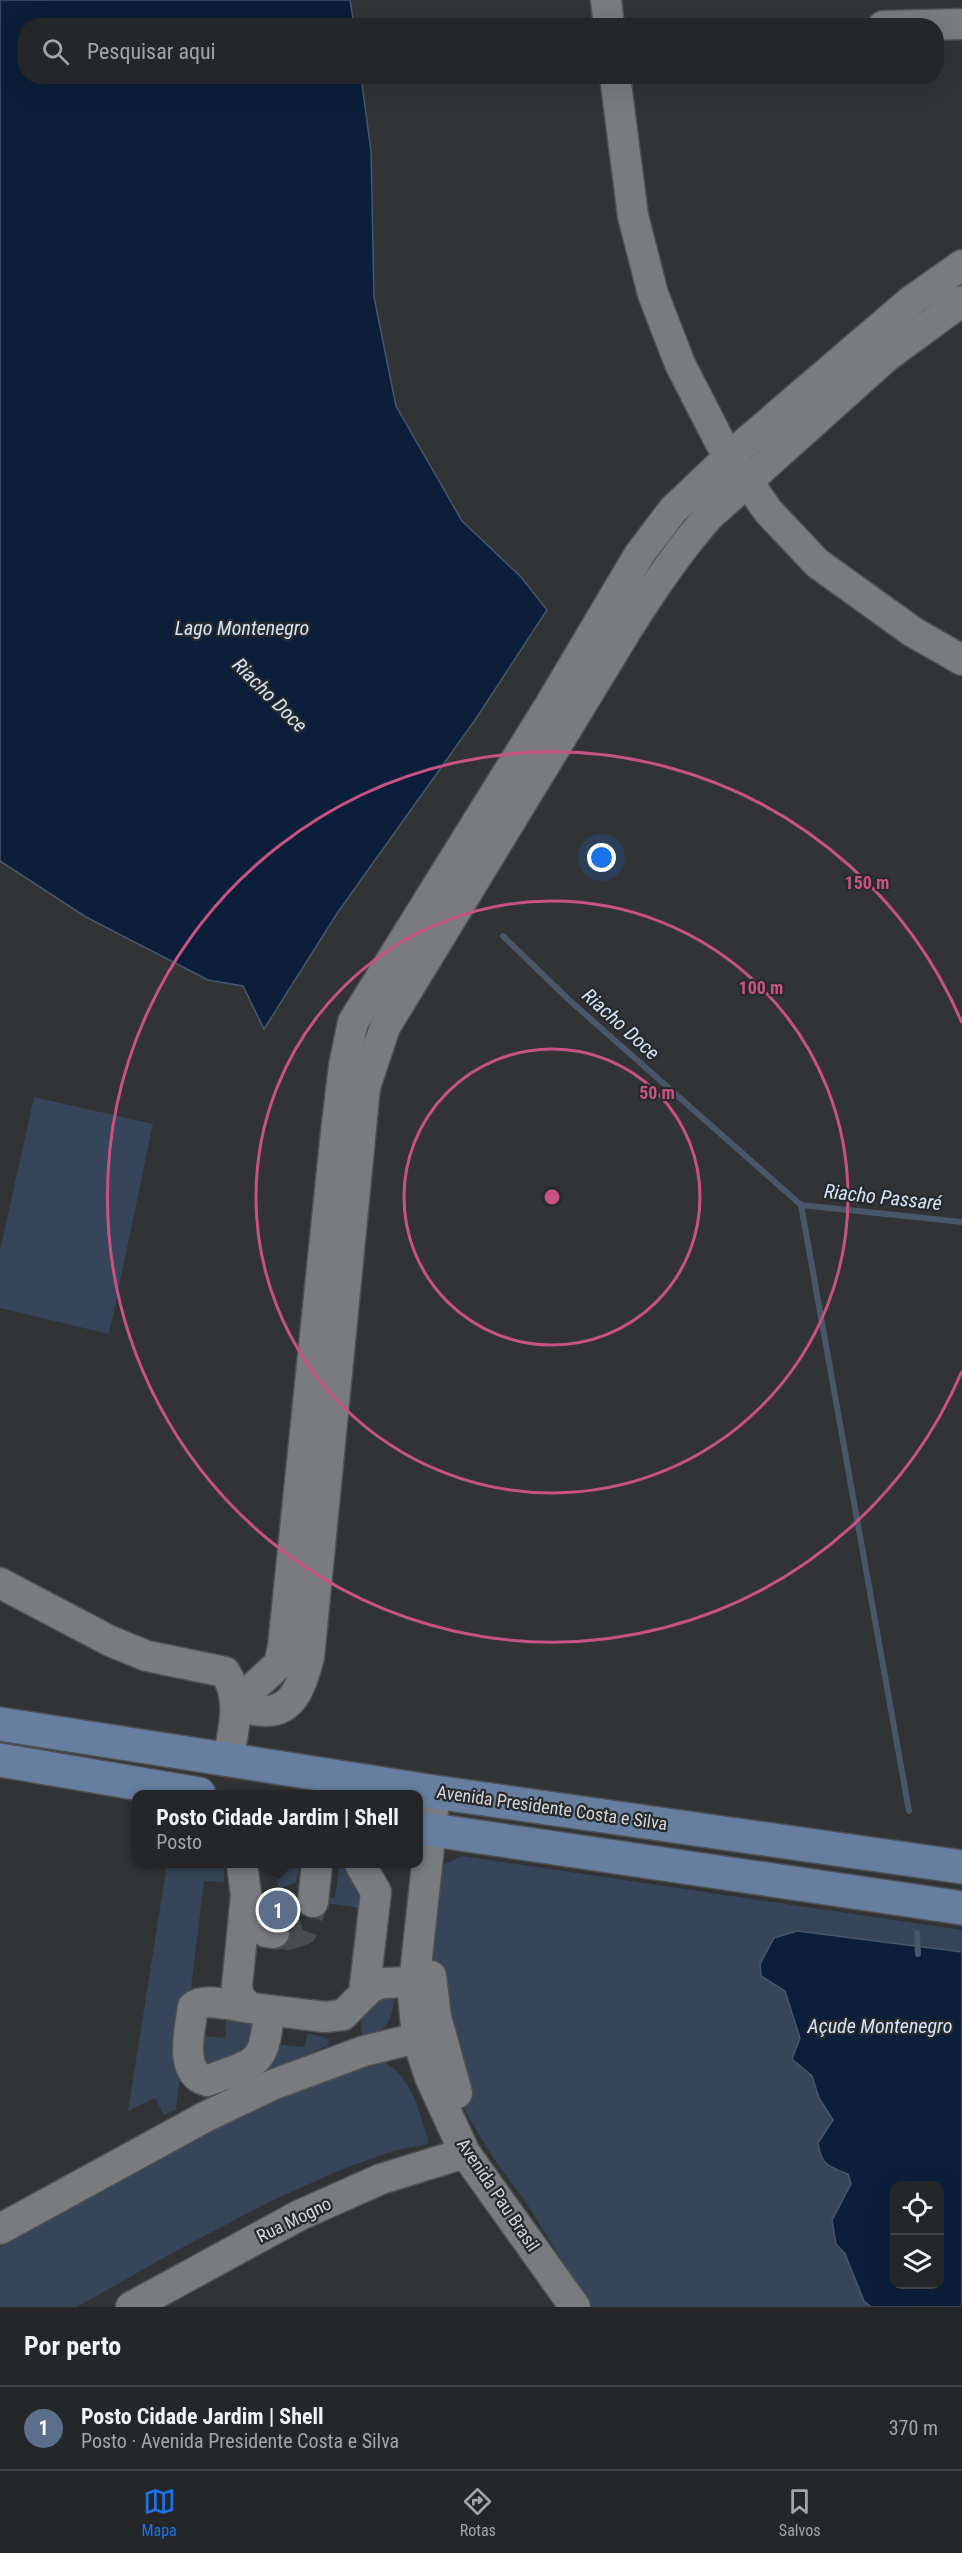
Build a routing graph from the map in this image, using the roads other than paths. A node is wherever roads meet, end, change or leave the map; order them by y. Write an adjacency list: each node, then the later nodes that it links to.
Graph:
1 (606, 0): 2 (street)
2 (608, 18)
3 (944, 24): 4 (street)
4 (962, 24)
5 (616, 84): 8 (street)
6 (962, 265): 8 (street)
7 (962, 300): 9 (street)
8 (730, 456): 9 (street); 12 (street)
9 (748, 481): 10 (street); 12 (street)
10 (962, 660)
11 (0, 1583): 12 (street)
12 (237, 1707): 15 (street)
13 (0, 1724): 15 (main road, Avenida Presidente Costa e Silva)
14 (0, 1760): 16 (main road)
15 (228, 1761): 17 (main road, Avenida Presidente Costa e Silva)
16 (176, 1790)
17 (422, 1790)
18 (423, 1790): 19 (main road, Avenida Presidente Costa e Silva)
19 (435, 1792): 20 (street, Avenida Pau Brasil); 23 (main road, Avenida Presidente Costa e Silva)
20 (425, 1829): 21 (street, Avenida Pau Brasil); 30 (main road)
21 (423, 1857)
22 (440, 1866): 41 (street)
23 (962, 1867)
24 (243, 1868): 28 (street)
25 (316, 1868): 29 (street)
26 (363, 1868): 33 (street)
27 (422, 1868): 32 (street, Avenida Pau Brasil)
28 (246, 1895): 31 (street); 34 (street)
29 (313, 1902)
30 (962, 1908)
31 (274, 1933)
32 (414, 1982): 33 (street); 35 (street, Avenida Pau Brasil)
33 (364, 1994): 34 (street)
34 (334, 2016): 36 (street)
35 (417, 2038): 36 (street); 37 (street, Avenida Pau Brasil)
36 (348, 2057): 38 (street)
37 (465, 2152): 39 (street, Rua Mogno); 40 (street, Avenida Pau Brasil)
38 (0, 2229)
39 (130, 2307)
40 (575, 2307)
41 (591, 2307)

